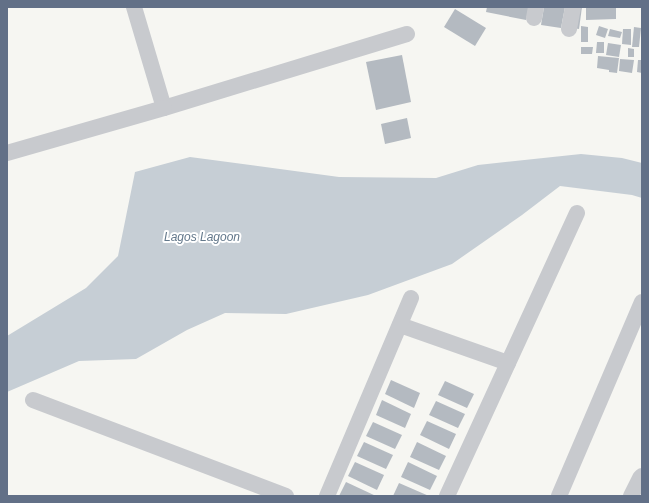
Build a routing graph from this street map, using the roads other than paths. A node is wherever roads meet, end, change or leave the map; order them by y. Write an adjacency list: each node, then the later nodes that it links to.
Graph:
1 (134, 7): 5 (street)
2 (573, 7): 3 (street)
3 (569, 29)
4 (406, 34): 5 (street)
5 (164, 108): 6 (street)
6 (7, 153)
7 (577, 213): 11 (street)
8 (411, 298): 10 (street)
9 (642, 302): 17 (street)
10 (400, 325): 11 (street); 15 (street)
11 (508, 363): 16 (street)
12 (33, 400): 14 (street)
13 (642, 476): 18 (street)
14 (286, 496)
15 (327, 496)
16 (447, 496)
17 (559, 496)
18 (631, 496)

